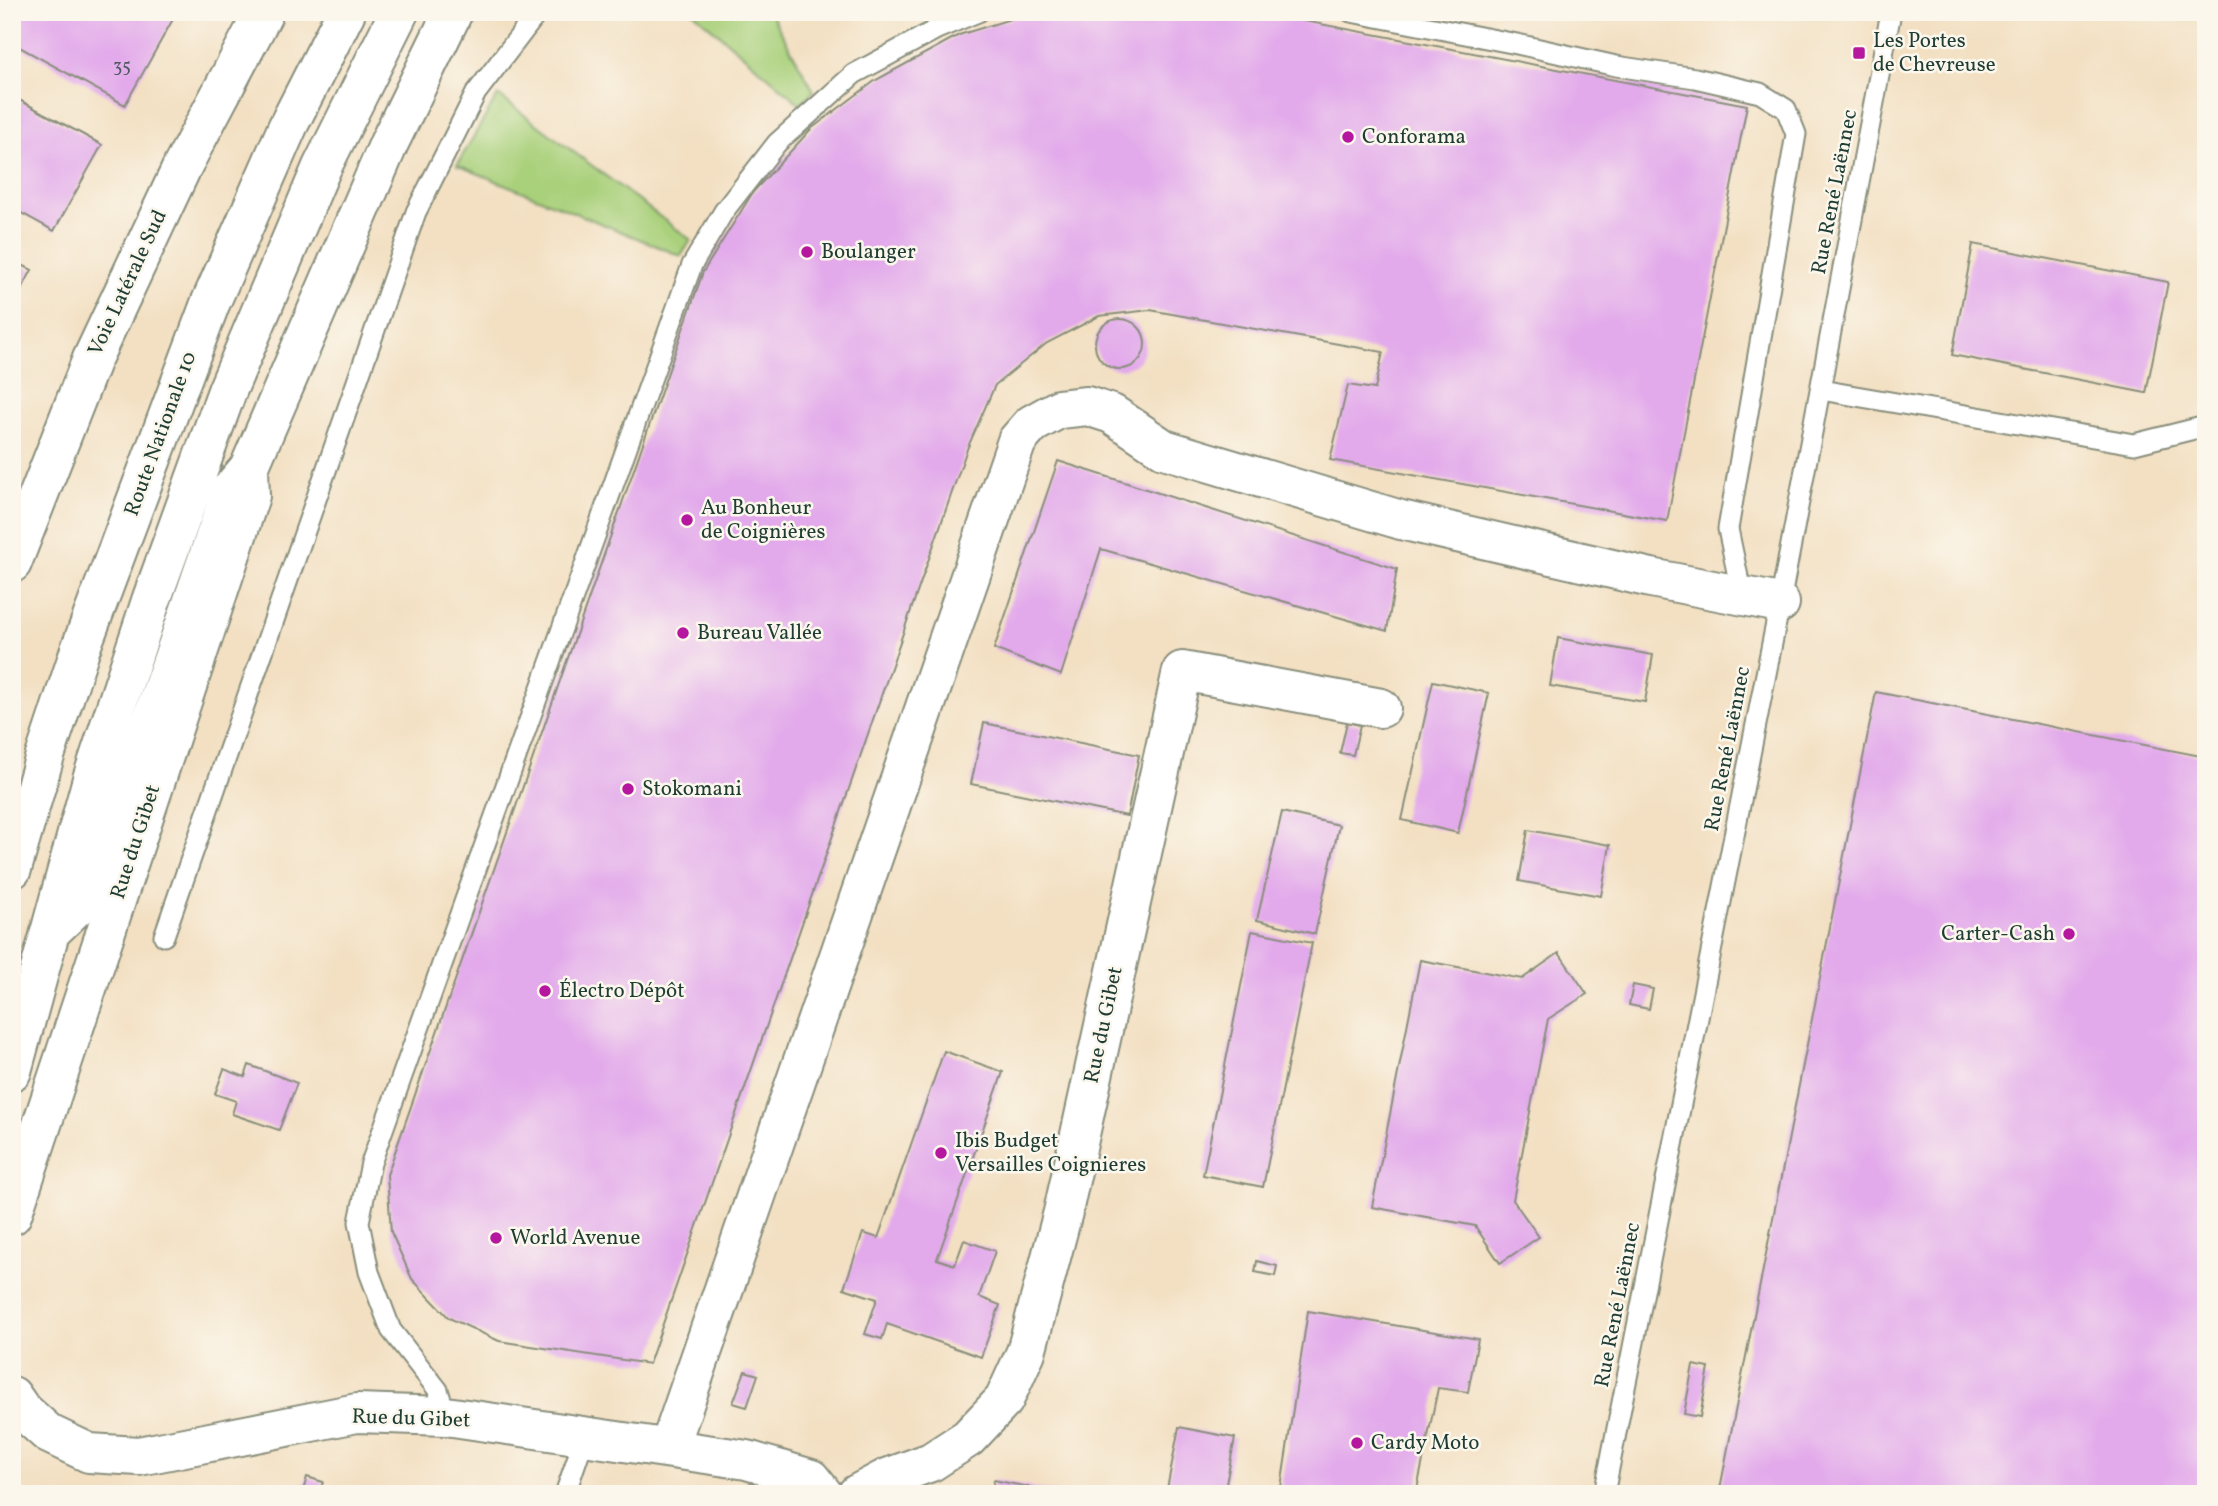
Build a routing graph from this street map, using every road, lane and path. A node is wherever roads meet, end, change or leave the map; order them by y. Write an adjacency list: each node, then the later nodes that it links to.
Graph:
1 (264, 12): 12 (street, Voie Latérale Sud)
2 (346, 12): 16 (street, Route Nationale 10)
3 (399, 12): 17 (street)
4 (453, 12): 11 (street)
5 (538, 12): 18 (lane)
6 (978, 12): 22 (lane)
7 (1351, 12): 13 (lane)
8 (1891, 12): 9 (lane, Rue René Laënnec)
9 (1821, 390): 10 (lane); 14 (lane, Rue René Laënnec)
10 (2206, 426)
11 (249, 468): 17 (street); 20 (street, Rue du Gibet)
12 (12, 563)
13 (1742, 596): 14 (street); 24 (street)
14 (1780, 603): 28 (lane, Rue René Laënnec)
15 (1381, 708): 27 (street, Rue du Gibet)
16 (12, 869)
17 (49, 933): 19 (street)
18 (164, 936)
19 (12, 1071)
20 (12, 1215)
21 (12, 1396): 22 (street, Rue du Gibet)
22 (446, 1416): 23 (street, Rue du Gibet)
23 (585, 1436): 24 (street, Rue du Gibet); 25 (lane)
24 (669, 1448): 26 (street, Rue du Gibet)
25 (565, 1494)
26 (823, 1494)
27 (857, 1494)
28 (1604, 1494)

